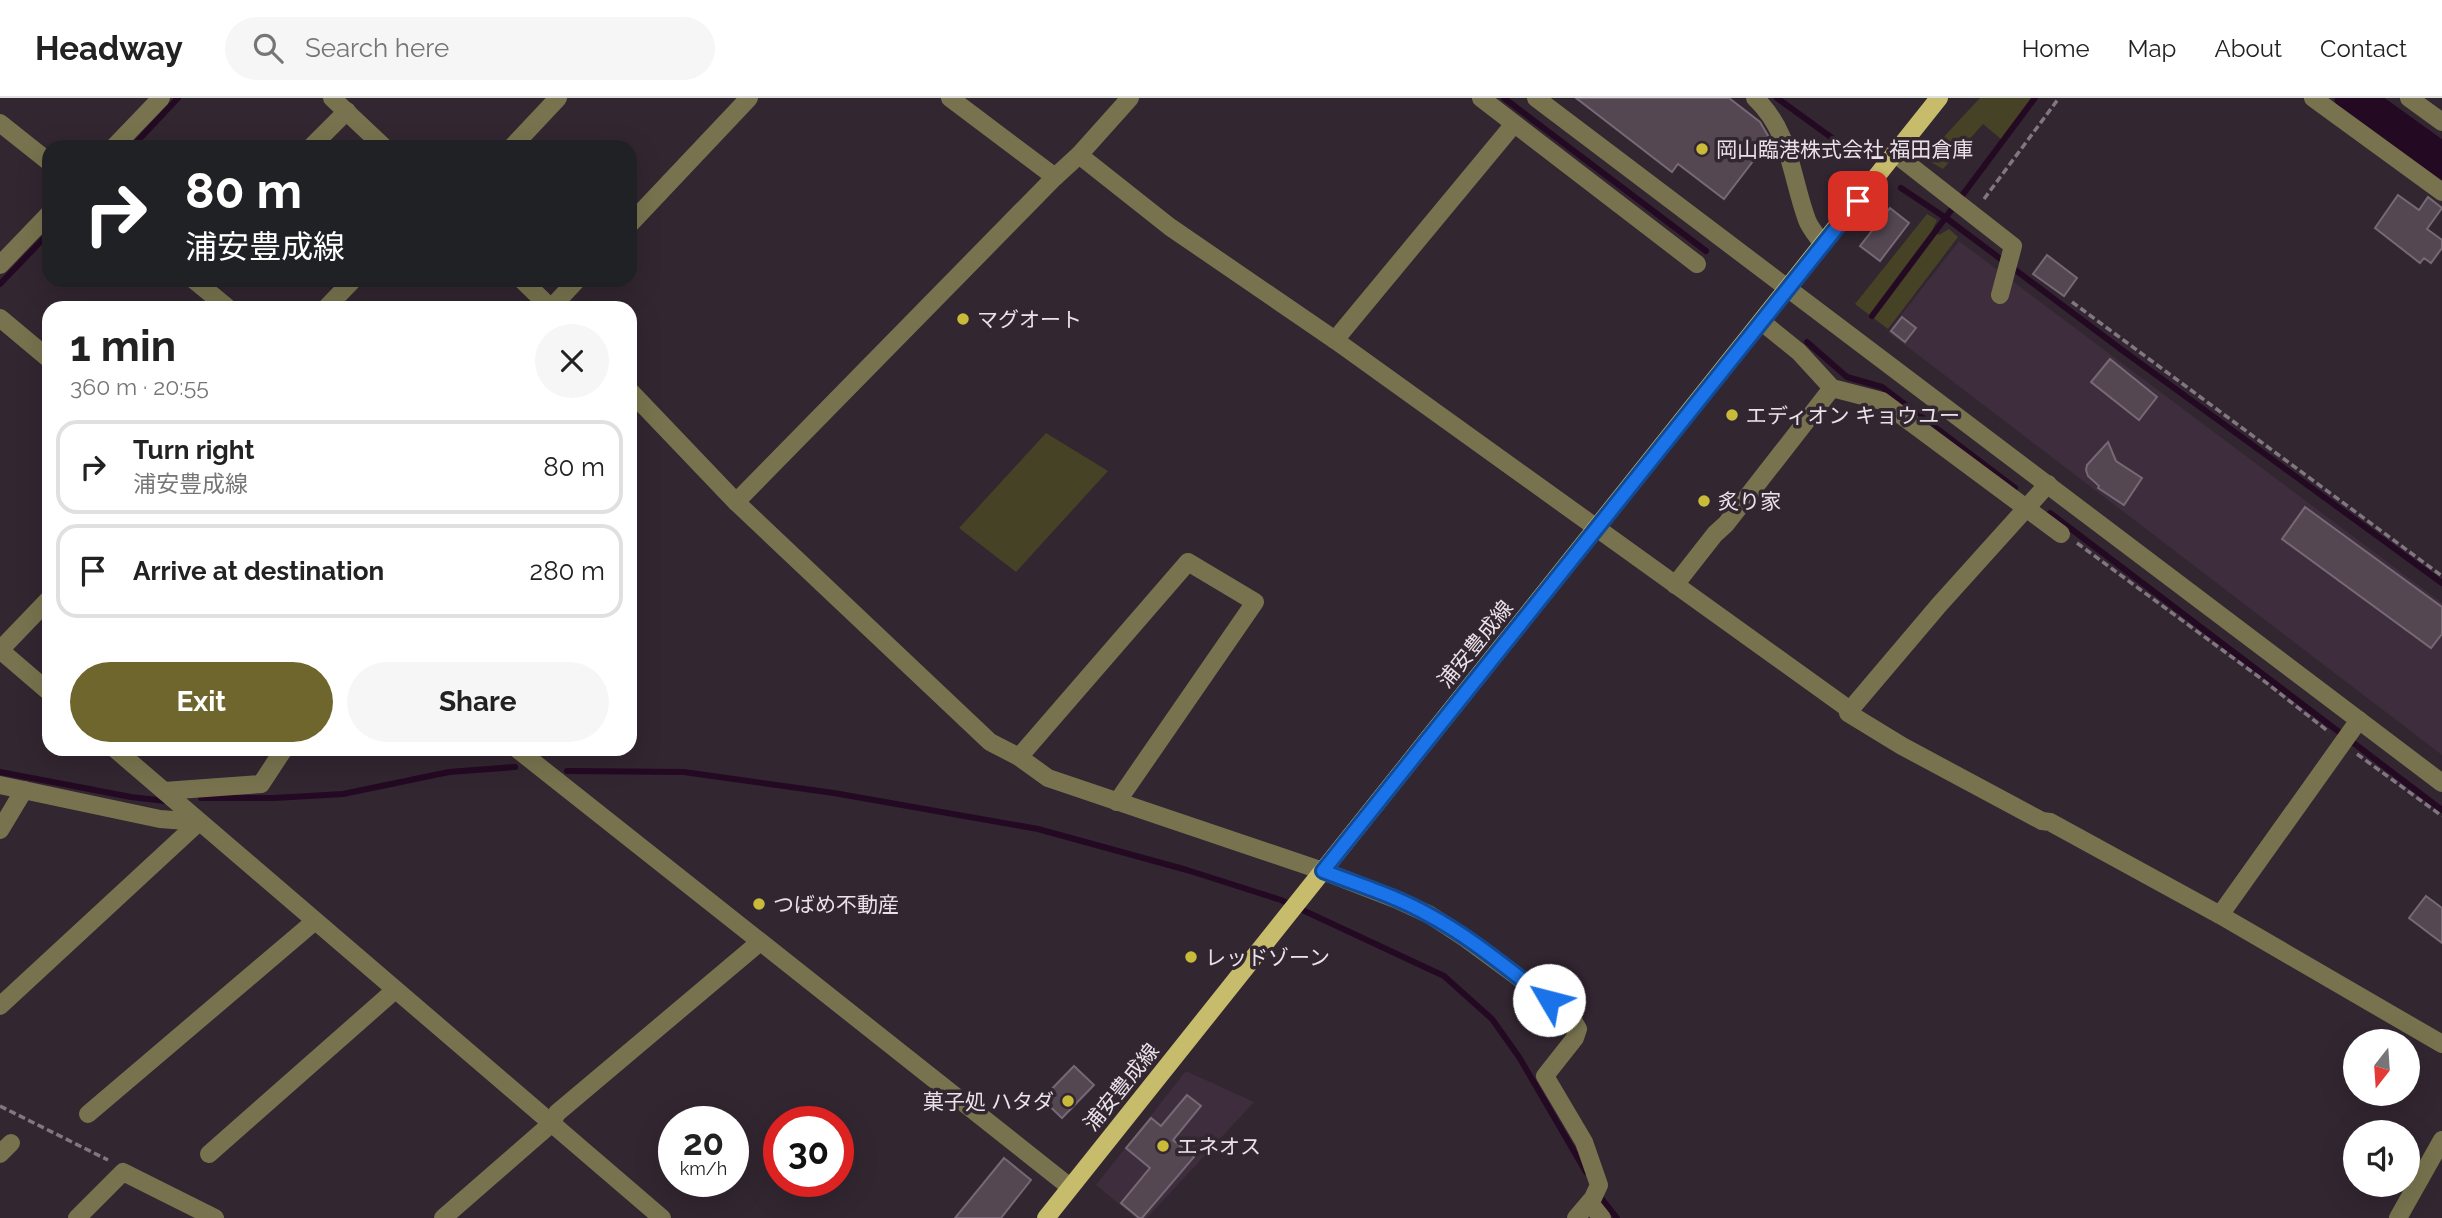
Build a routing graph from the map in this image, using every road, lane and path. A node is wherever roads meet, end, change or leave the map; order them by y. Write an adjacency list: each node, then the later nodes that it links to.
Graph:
1 (161, 98): 18 (street)
2 (332, 98): 14 (street)
3 (558, 98): 21 (street)
4 (749, 98): 28 (street)
5 (950, 98): 25 (street)
6 (1130, 98): 23 (street)
7 (1481, 98): 17 (street)
8 (1536, 98): 37 (street)
9 (1755, 98): 30 (street)
10 (1939, 98): 22 (main road, 浦安豊成線)
11 (2060, 98): 27 (path)
12 (2313, 98): 26 (street)
13 (2409, 98): 15 (street)
14 (347, 111): 19 (street); 20 (street)
15 (2442, 122)
16 (0, 123): 24 (street)
17 (1514, 124): 31 (street); 46 (street)
18 (121, 140)
19 (318, 140)
20 (377, 140)
21 (519, 140)
22 (1894, 153): 30 (main road, 浦安豊成線); 38 (street)
23 (1079, 155): 25 (street); 46 (street)
24 (42, 156)
25 (1055, 177): 51 (street)
26 (2442, 192)
27 (1984, 199)
28 (637, 217)
29 (42, 221): 32 (street)
30 (1822, 243): 37 (main road, 浦安豊成線)
31 (1697, 264)
32 (0, 265)
33 (202, 287): 39 (street)
34 (346, 287): 40 (street)
35 (529, 287): 41 (street)
36 (570, 287): 42 (street)
37 (1788, 287): 45 (main road, 浦安豊成線); 50 (street)
38 (2000, 295)
39 (220, 301)
40 (333, 301)
41 (544, 301)
42 (558, 301)
43 (2072, 302): 55 (path)
44 (0, 318): 47 (street)
45 (1762, 322): 48 (street); 53 (main road, 浦安豊成線)
46 (1335, 340): 53 (street)
47 (42, 353)
48 (1832, 388): 52 (street); 56 (street)
49 (637, 398): 51 (street)
50 (2048, 484): 52 (street); 61 (street)
51 (736, 502): 65 (street)
52 (2025, 509): 54 (street); 60 (street)
53 (1597, 528): 56 (street); 74 (main road, 浦安豊成線)
54 (2061, 534): 61 (path)
55 (2442, 576)
56 (1675, 585): 60 (street)
57 (42, 606): 58 (street)
58 (0, 650): 59 (street)
59 (42, 686)
60 (1850, 710): 75 (street)
61 (2349, 734): 66 (street); 71 (path); 75 (street)
62 (123, 756): 69 (street)
63 (279, 756): 69 (street)
64 (526, 756): 77 (street)
65 (1019, 757): 70 (street); 70 (street)
66 (2442, 783)
67 (0, 785): 68 (street)
68 (24, 790): 72 (street); 73 (street)
69 (164, 791): 72 (street)
70 (1116, 802): 74 (street)
71 (2442, 816)
72 (199, 822): 76 (street); 79 (street)
73 (0, 830)
74 (1323, 871): 87 (main road, 浦安豊成線); 88 (street)
75 (2220, 915): 80 (street)
76 (315, 921): 78 (street); 82 (street)
77 (760, 942): 83 (street); 87 (street)
78 (395, 990): 83 (street); 85 (street)
79 (0, 1006)
80 (2442, 1044)
81 (0, 1106): 86 (path)
82 (88, 1114)
83 (552, 1123): 91 (street); 92 (street)
84 (2442, 1140): 96 (street)
85 (209, 1153)
86 (123, 1172): 89 (street); 90 (street)
87 (1070, 1187): 93 (main road, 浦安豊成線)
88 (1594, 1196): 94 (street); 95 (street)
89 (77, 1218)
90 (215, 1218)
91 (443, 1218)
92 (662, 1218)
93 (1046, 1218)
94 (1576, 1218)
95 (1602, 1218)
96 (2398, 1218)

